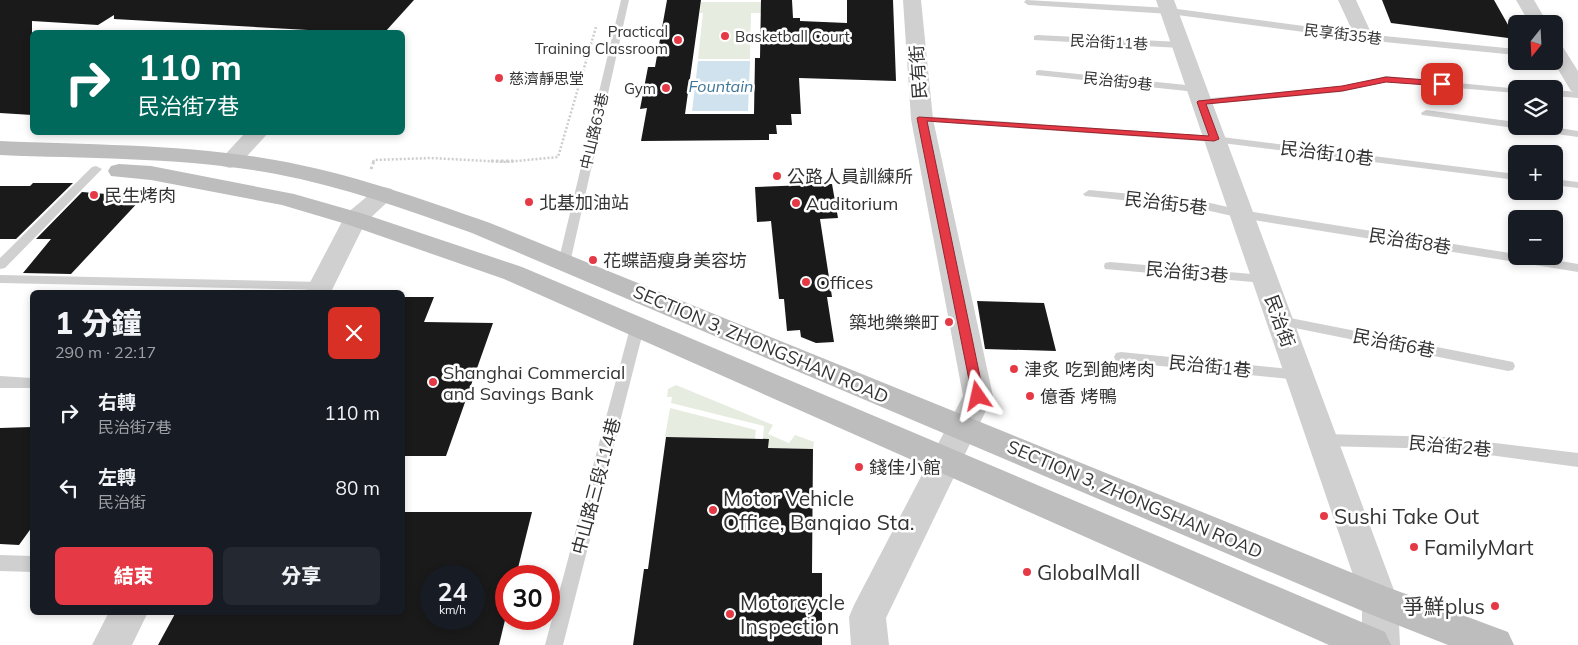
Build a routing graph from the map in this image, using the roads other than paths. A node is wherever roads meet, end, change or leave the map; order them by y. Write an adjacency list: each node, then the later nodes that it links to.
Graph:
1 (625, 0): 37 (lane, 中山路63巷)
2 (912, 0): 20 (street, 民有街)
3 (1347, 0): 8 (street)
4 (1524, 0): 7 (street)
5 (1028, 2): 6 (lane, 民享街35巷)
6 (1167, 6): 8 (lane, 民享街35巷); 10 (street, 民治街)
7 (1533, 15)
8 (1364, 37): 11 (lane, 民享街35巷)
9 (1037, 38): 10 (lane, 民治街11巷)
10 (1181, 45): 18 (street, 民治街)
11 (1508, 51)
12 (1563, 64): 14 (street)
13 (1039, 74): 18 (lane, 民治街9巷)
14 (1578, 87)
15 (1508, 89): 18 (lane, 民治街9巷)
16 (1563, 94): 17 (lane)
17 (1578, 95)
18 (1199, 96): 25 (street, 民治街)
19 (1426, 113): 21 (lane)
20 (922, 118): 25 (lane, 民治街10巷); 51 (street, 民有街)
21 (1508, 124)
22 (1563, 132): 23 (lane)
23 (1578, 134)
24 (256, 135): 27 (street)
25 (1214, 139): 30 (lane, 民治街10巷); 35 (street, 民治街)
26 (0, 148): 27 (main road, SECTION 3, ZHONGSHAN ROAD)
27 (230, 161): 33 (main road, SECTION 3, ZHONGSHAN ROAD)
28 (0, 165): 29 (main road, SECTION 3, ZHONGSHAN ROAD)
29 (96, 169): 36 (main road, SECTION 3, ZHONGSHAN ROAD); 38 (lane)
30 (1508, 176)
31 (1563, 184): 32 (lane)
32 (1578, 186)
33 (374, 191): 36 (street); 37 (main road, SECTION 3, ZHONGSHAN ROAD)
34 (1089, 194): 35 (lane, 民治街5巷)
35 (1241, 214): 40 (lane, 民治街8巷); 42 (street, 民治街)
36 (355, 218): 43 (street); 45 (main road, SECTION 3, ZHONGSHAN ROAD)
37 (564, 262): 51 (main road, SECTION 3, ZHONGSHAN ROAD)
38 (0, 264)
39 (1110, 266): 42 (lane, 民治街3巷)
40 (1578, 268)
41 (0, 279): 43 (lane)
42 (1264, 279): 44 (street, 民治街)
43 (320, 290)
44 (1280, 321): 47 (lane, 民治街6巷); 48 (street, 民治街)
45 (637, 328): 54 (main road, SECTION 3, ZHONGSHAN ROAD); 60 (lane, 中山路三段114巷)
46 (1121, 357): 48 (lane, 民治街1巷)
47 (1508, 366)
48 (1299, 375): 52 (street, 民治街)
49 (0, 382): 50 (lane)
50 (30, 383)
51 (962, 428): 54 (street, 民有街); 57 (main road, SECTION 3, ZHONGSHAN ROAD)
52 (1322, 440): 53 (lane, 民治街2巷); 57 (street, 民治街)
53 (1578, 460)
54 (945, 461): 61 (street, 民有街); 62 (main road, SECTION 3, ZHONGSHAN ROAD)
55 (0, 562): 56 (lane)
56 (30, 564)
57 (1380, 601): 63 (street, 民治街); 64 (main road, SECTION 3, ZHONGSHAN ROAD)
58 (128, 615): 59 (street)
59 (111, 645)
60 (554, 645)
61 (870, 645)
62 (1372, 645)
63 (1381, 645)
64 (1495, 645)

